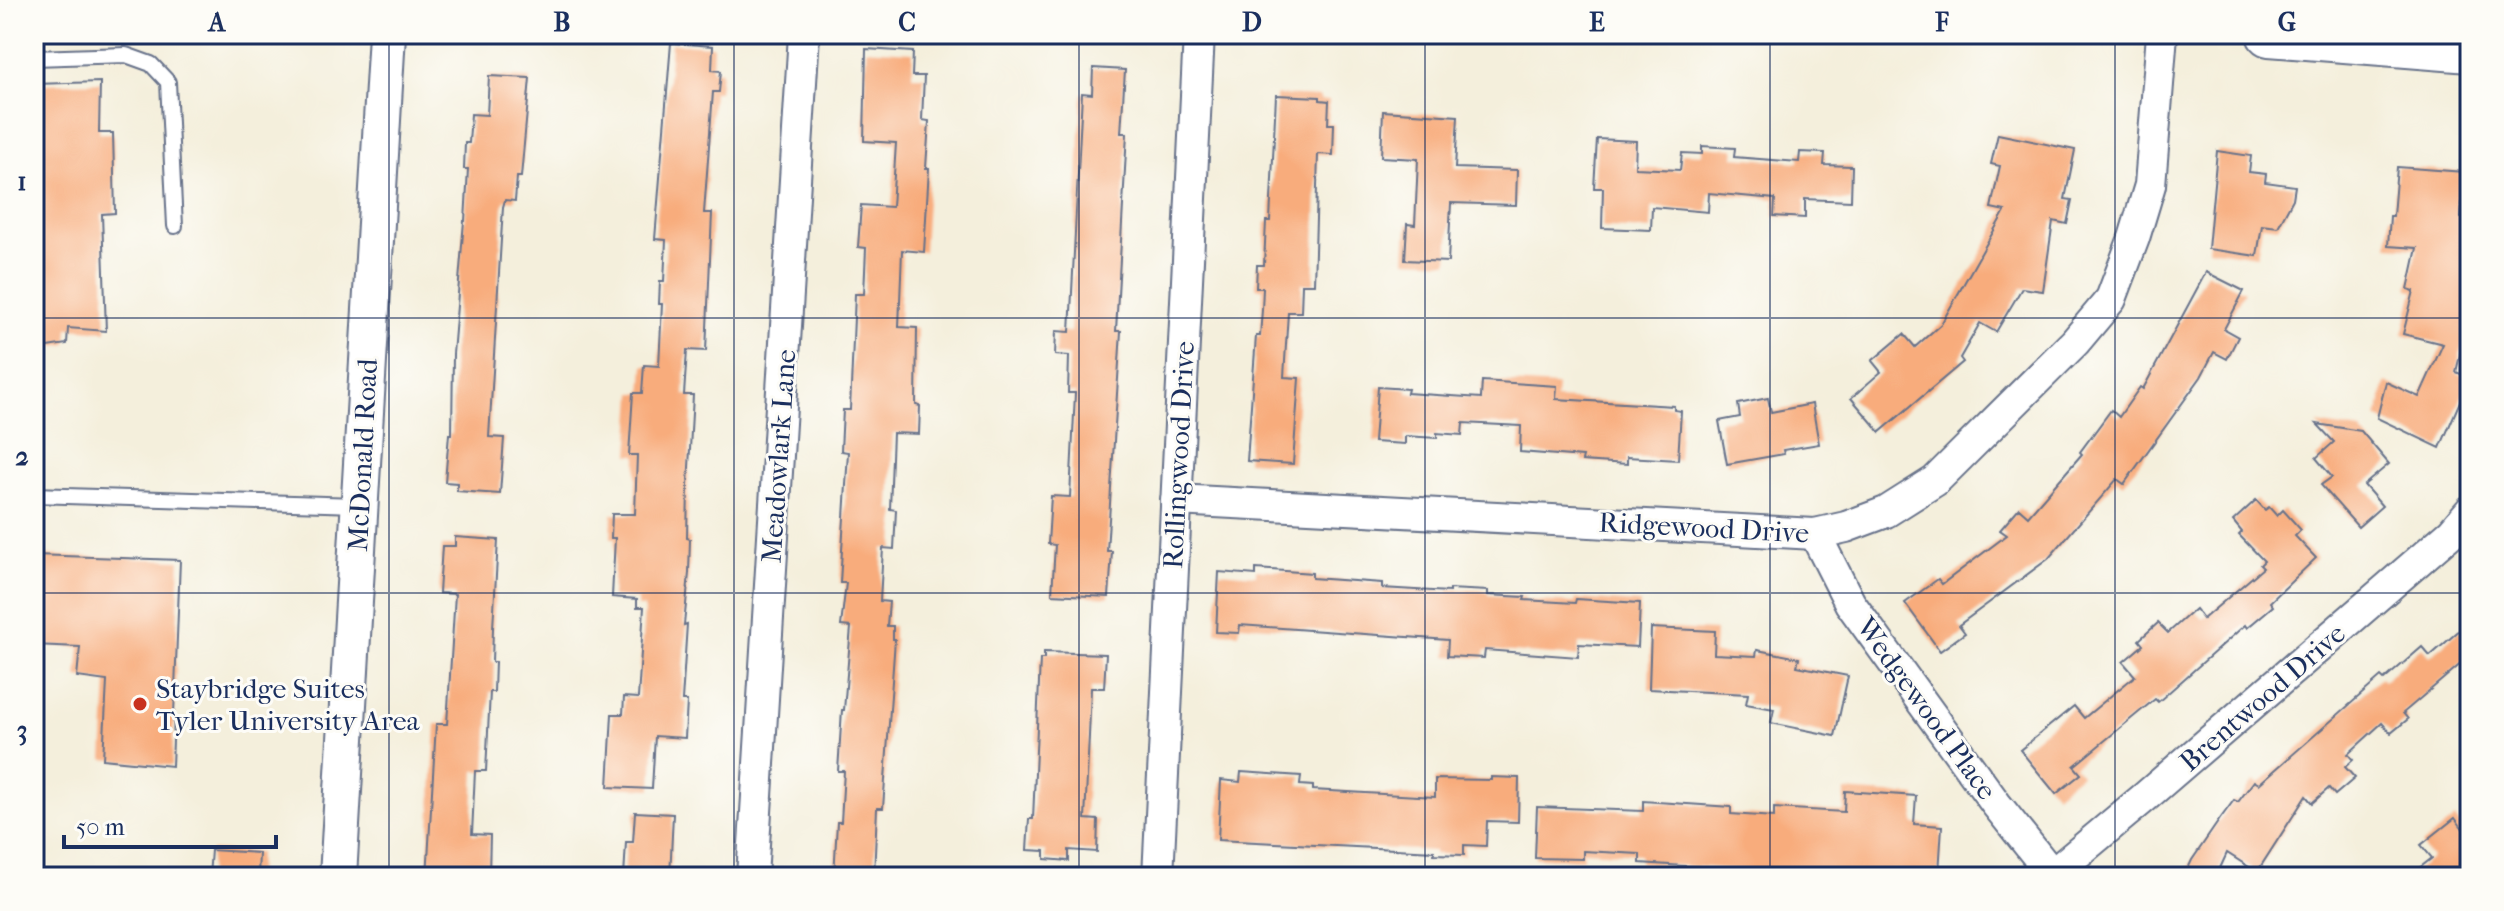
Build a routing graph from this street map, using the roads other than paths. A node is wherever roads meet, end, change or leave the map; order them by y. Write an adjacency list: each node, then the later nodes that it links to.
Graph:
1 (387, 34): 11 (street, McDonald Road)
2 (804, 34): 16 (street, Meadowlark Lane)
3 (1199, 34): 10 (street, Rollingwood Drive)
4 (2162, 34): 13 (street, Ridgewood Drive)
5 (2269, 34): 6 (highway)
6 (2470, 50)
7 (34, 58): 8 (lane)
8 (175, 226)
9 (34, 495): 11 (lane)
10 (1176, 500): 13 (street, Ridgewood Drive); 17 (street, Rollingwood Drive)
11 (359, 505): 15 (street, McDonald Road)
12 (2470, 511): 14 (street, Brentwood Drive)
13 (1815, 534): 14 (street, Wedgewood Place)
14 (2050, 875)
15 (338, 877)
16 (752, 877)
17 (1158, 877)

